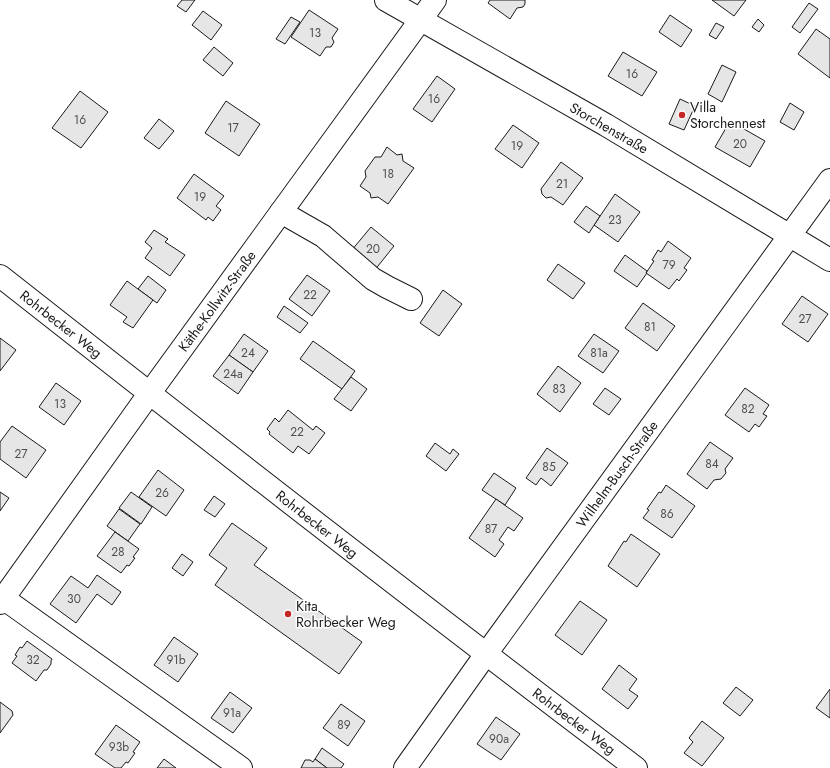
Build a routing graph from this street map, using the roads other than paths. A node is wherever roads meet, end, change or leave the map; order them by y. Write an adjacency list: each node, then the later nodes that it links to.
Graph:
1 (386, 0): 3 (street, Storchenstraße)
2 (435, 0): 3 (street, Käthe-Kollwitz-Straße)
3 (420, 20): 5 (street, Käthe-Kollwitz-Straße); 6 (street, Storchenstraße)
4 (830, 180): 6 (street, Wilhelm-Busch-Straße)
5 (281, 212): 9 (street); 10 (street, Käthe-Kollwitz-Straße)
6 (790, 236): 7 (street, Storchenstraße); 12 (street, Wilhelm-Busch-Straße)
7 (830, 260)
8 (0, 276): 10 (street, Rohrbecker Weg)
9 (411, 299)
10 (149, 394): 11 (street, Käthe-Kollwitz-Straße); 12 (street, Rohrbecker Weg)
11 (2, 600): 13 (street)
12 (486, 654): 14 (street, Wilhelm-Busch-Straße); 15 (street, Rohrbecker Weg)
13 (240, 768)
14 (405, 768)
15 (636, 768)

